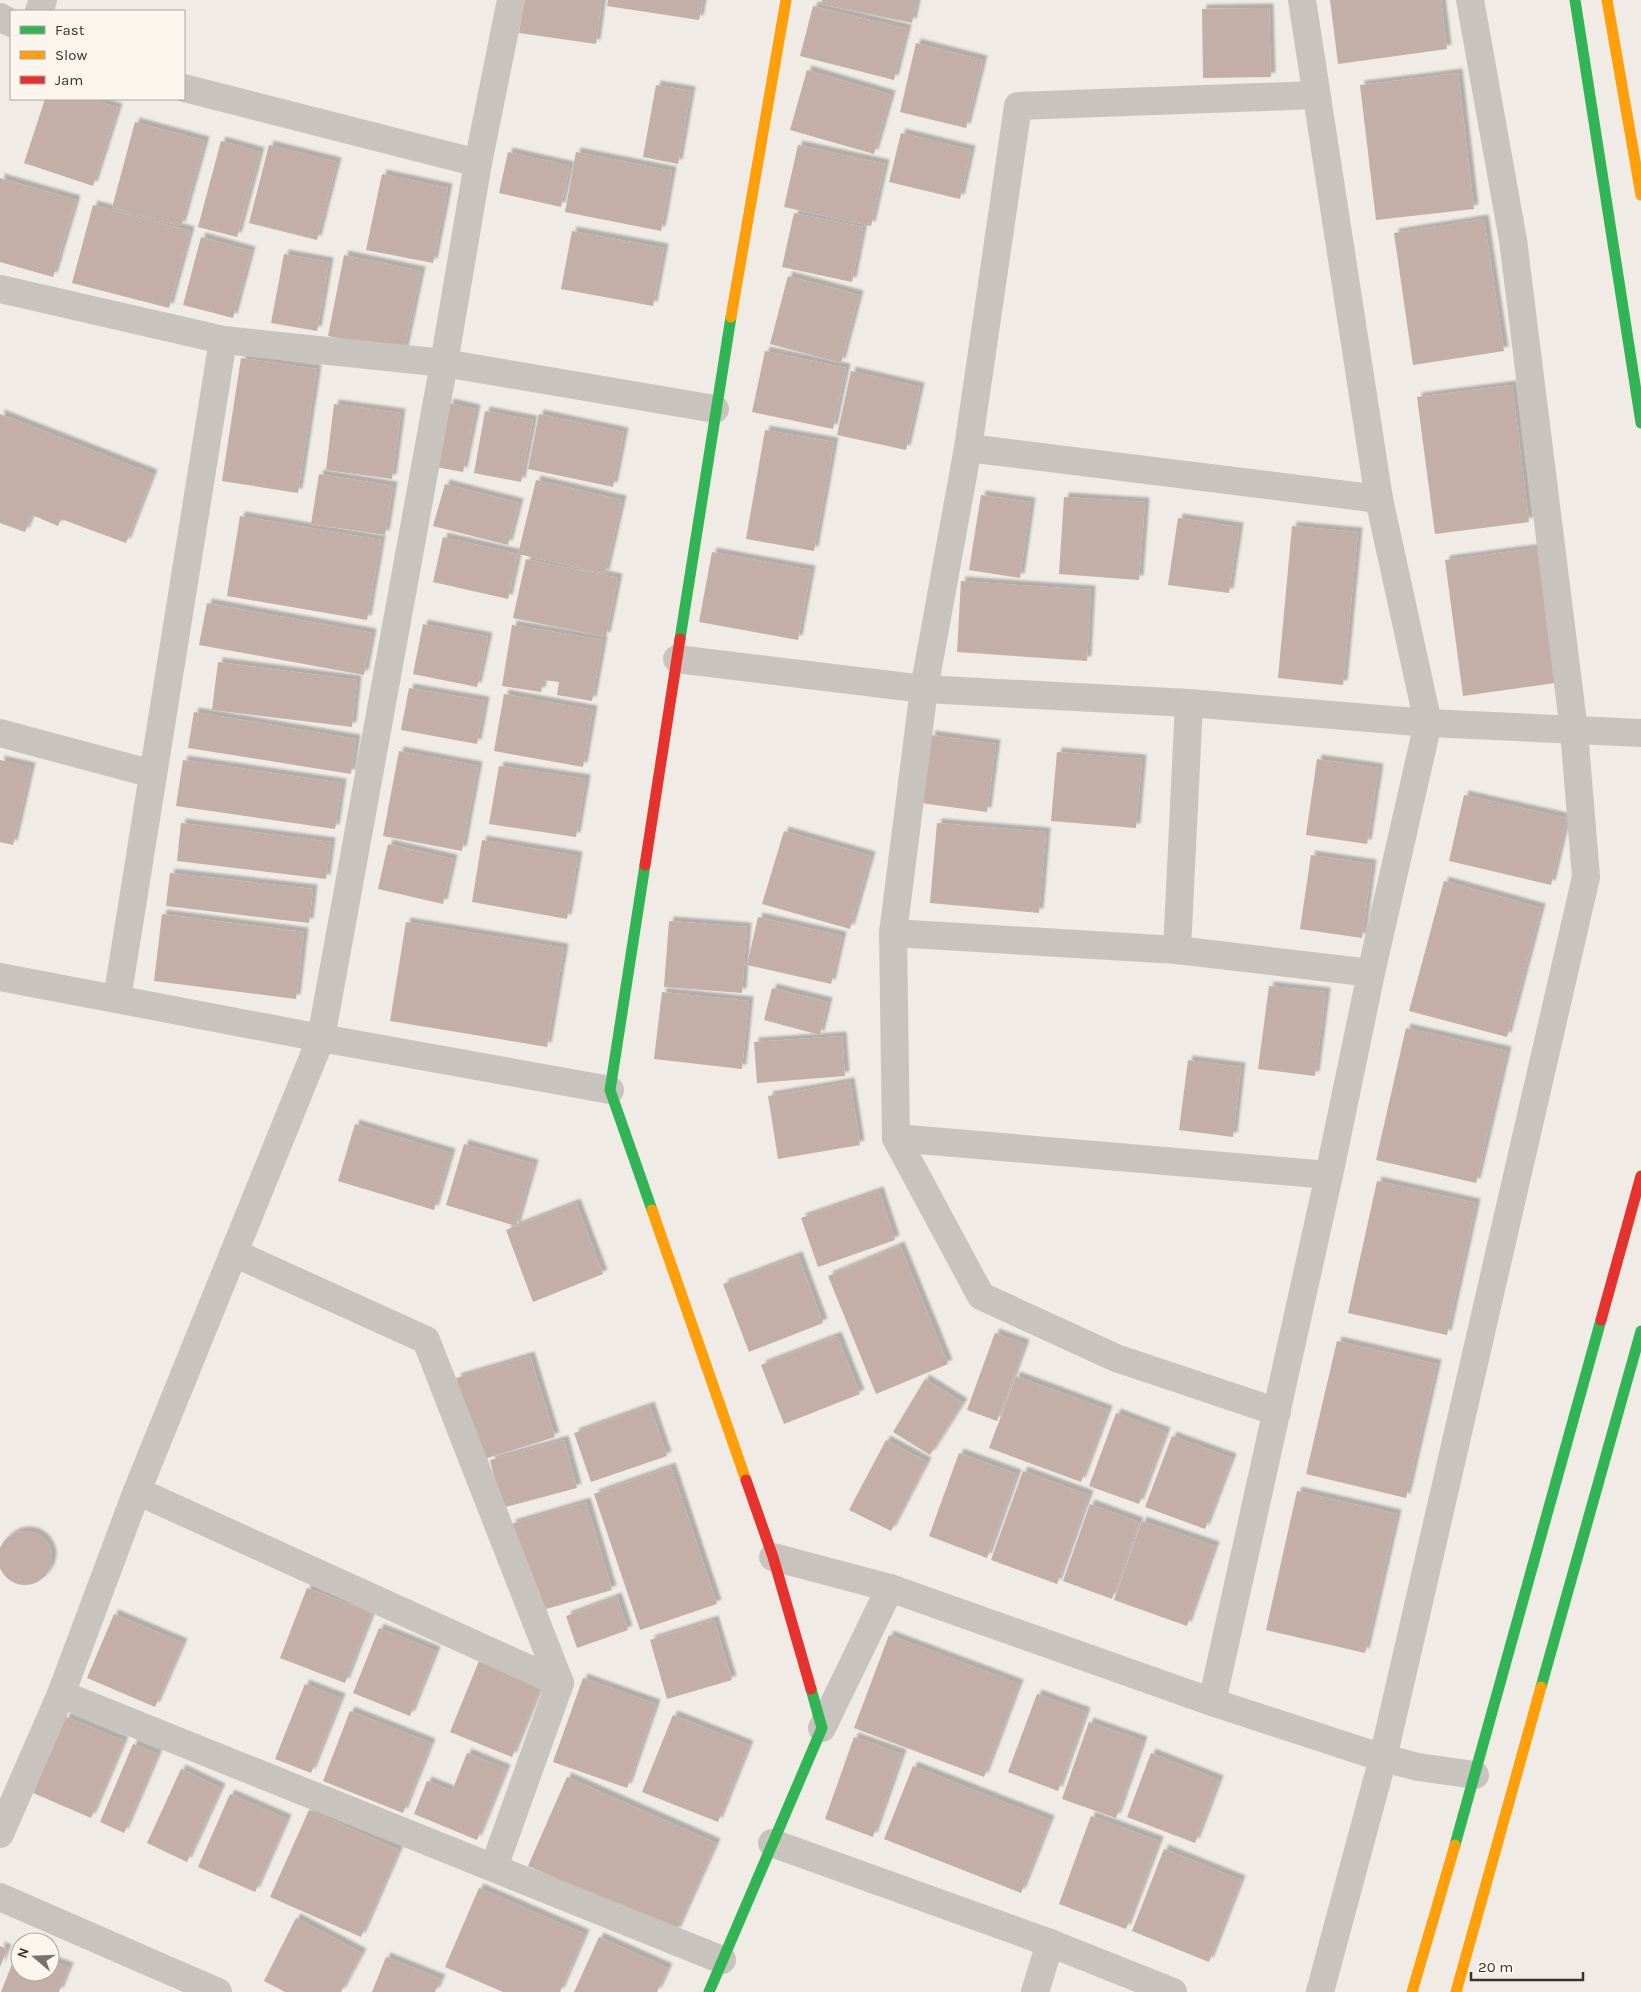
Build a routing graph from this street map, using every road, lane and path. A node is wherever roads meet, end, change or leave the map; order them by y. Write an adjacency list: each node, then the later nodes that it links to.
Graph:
1 (511, 0): 9 (street)
2 (786, 0): 14 (main road)
3 (1302, 0): 8 (street)
4 (1470, 0): 22 (street)
5 (1576, 0): 15 (main road)
6 (1607, 0): 10 (main road)
7 (185, 88): 9 (street)
8 (1316, 95): 16 (street); 17 (street)
9 (478, 162): 13 (street)
10 (1641, 194)
11 (0, 289): 12 (street)
12 (223, 340): 13 (street); 25 (street)
13 (444, 363): 14 (street); 31 (street)
14 (715, 409): 18 (main road)
15 (1641, 423)
16 (968, 448): 17 (street); 19 (street)
17 (1379, 499): 21 (street)
18 (677, 660): 19 (street); 32 (main road)
19 (924, 689): 20 (street); 26 (street)
20 (1189, 703): 21 (street); 27 (street)
21 (1428, 723): 22 (street); 28 (street)
22 (1574, 731): 24 (street); 46 (street)
23 (0, 733): 25 (street)
24 (1641, 734)
25 (153, 774): 30 (street)
26 (893, 933): 27 (street); 33 (street)
27 (1176, 950): 28 (street)
28 (1371, 973): 34 (street)
29 (0, 977): 30 (street)
30 (117, 999): 31 (street)
31 (321, 1038): 32 (street); 36 (street)
32 (610, 1090): 40 (main road)
33 (896, 1138): 34 (street); 38 (street)
34 (1329, 1174): 38 (street)
35 (1641, 1176): 47 (main road)
36 (234, 1253): 39 (street); 42 (street)
37 (1641, 1331): 60 (main road)
38 (1277, 1412): 44 (street)
39 (137, 1491): 42 (street); 43 (street)
40 (773, 1557): 41 (street); 45 (main road)
41 (890, 1588): 44 (street); 45 (street)
42 (560, 1683): 50 (street)
43 (61, 1694): 48 (street); 50 (street)
44 (1212, 1702): 46 (street)
45 (822, 1728): 49 (main road)
46 (1383, 1758): 47 (street); 58 (street)
47 (1475, 1775): 59 (main road)
48 (0, 1834)
49 (772, 1843): 52 (street); 53 (main road)
50 (494, 1867): 53 (street)
51 (0, 1897): 54 (street)
52 (1050, 1943): 56 (street); 57 (street)
53 (722, 1960): 55 (main road)
54 (218, 1992)
55 (709, 1992)
56 (1035, 1992)
57 (1173, 1992)
58 (1320, 1992)
59 (1412, 1992)
60 (1456, 1992)

